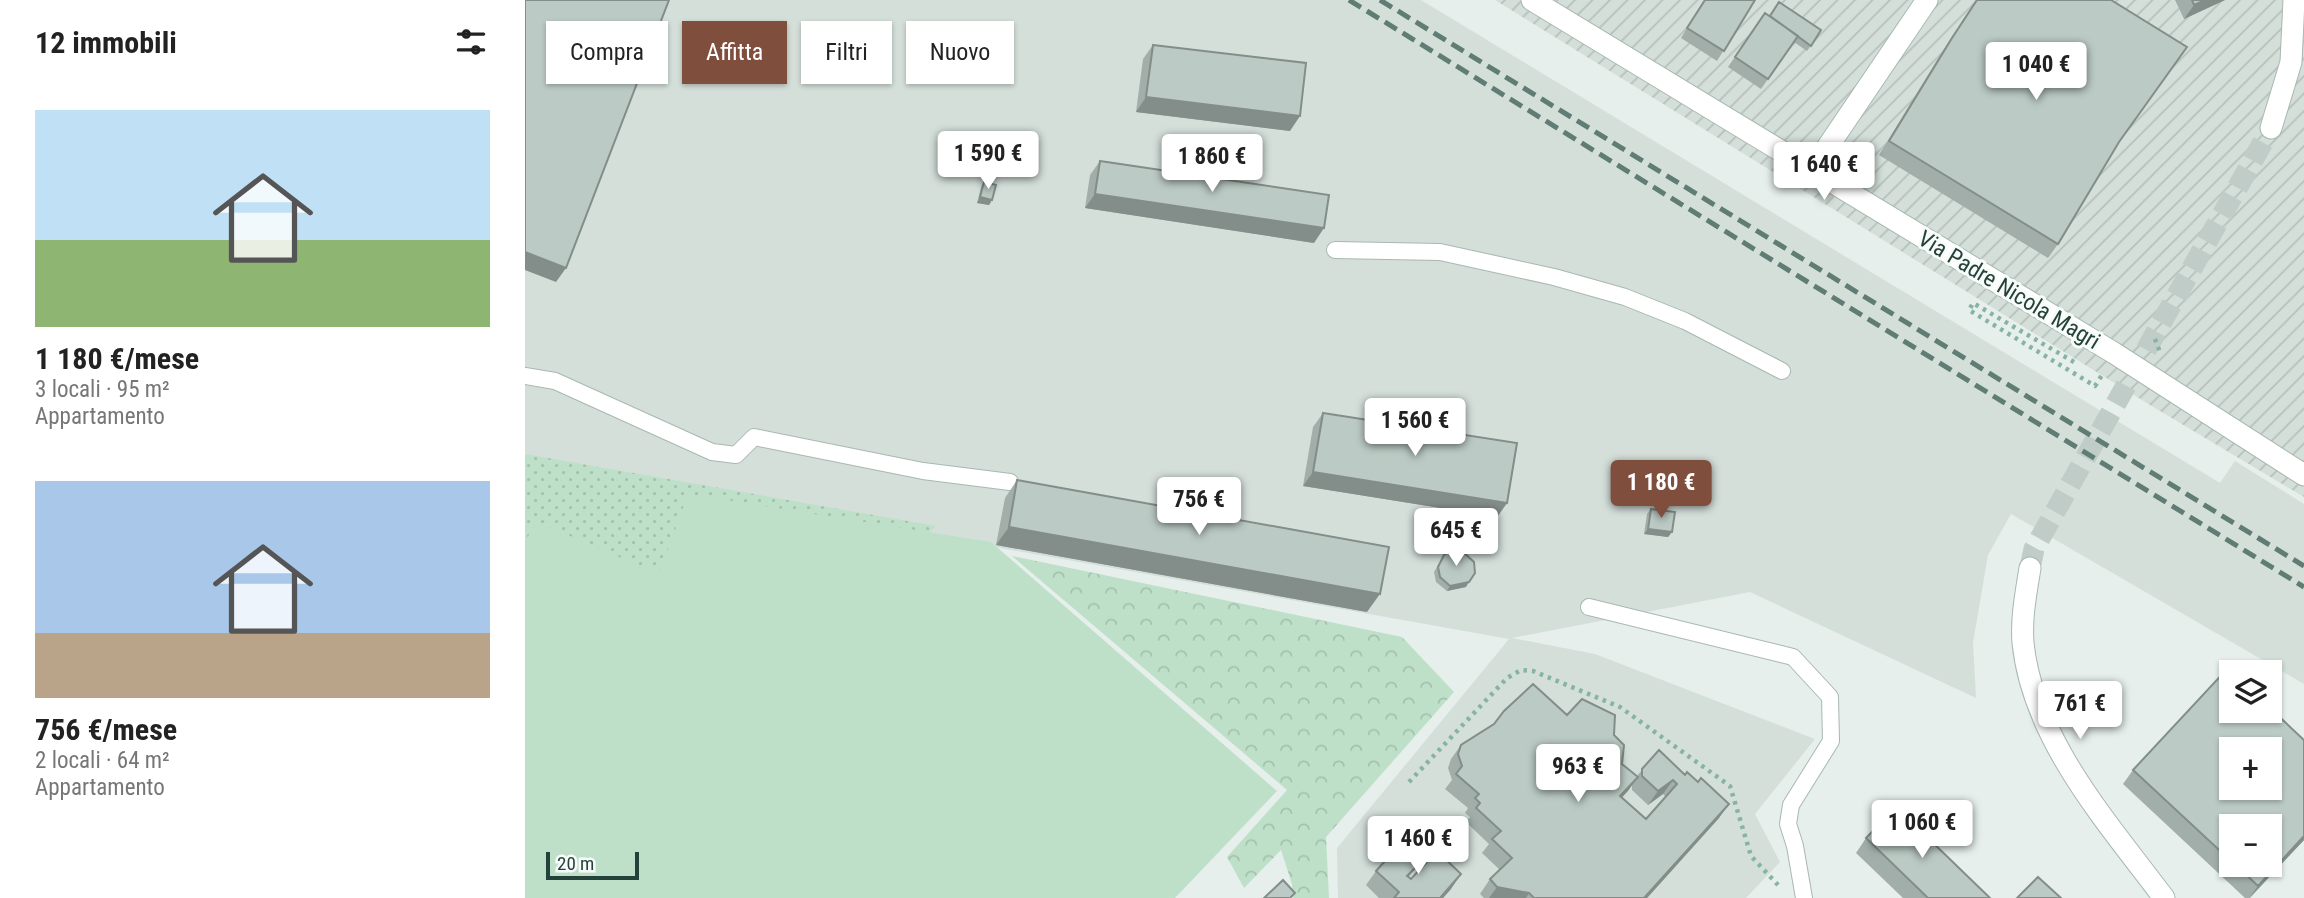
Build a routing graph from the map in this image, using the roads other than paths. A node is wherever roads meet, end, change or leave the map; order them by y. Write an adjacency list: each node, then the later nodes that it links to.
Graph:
1 (1532, 0): 5 (street, Via Padre Nicola Magri)
2 (1927, 0): 5 (street)
3 (2294, 0): 4 (street)
4 (2271, 128)
5 (1812, 170): 9 (street, Via Padre Nicola Magri)
6 (1335, 250): 7 (lane)
7 (1782, 371)
8 (525, 376): 10 (lane)
9 (2304, 475)
10 (1010, 482)
11 (2030, 568): 14 (street)
12 (1589, 607): 13 (lane)
13 (1804, 898)
14 (2164, 898)

